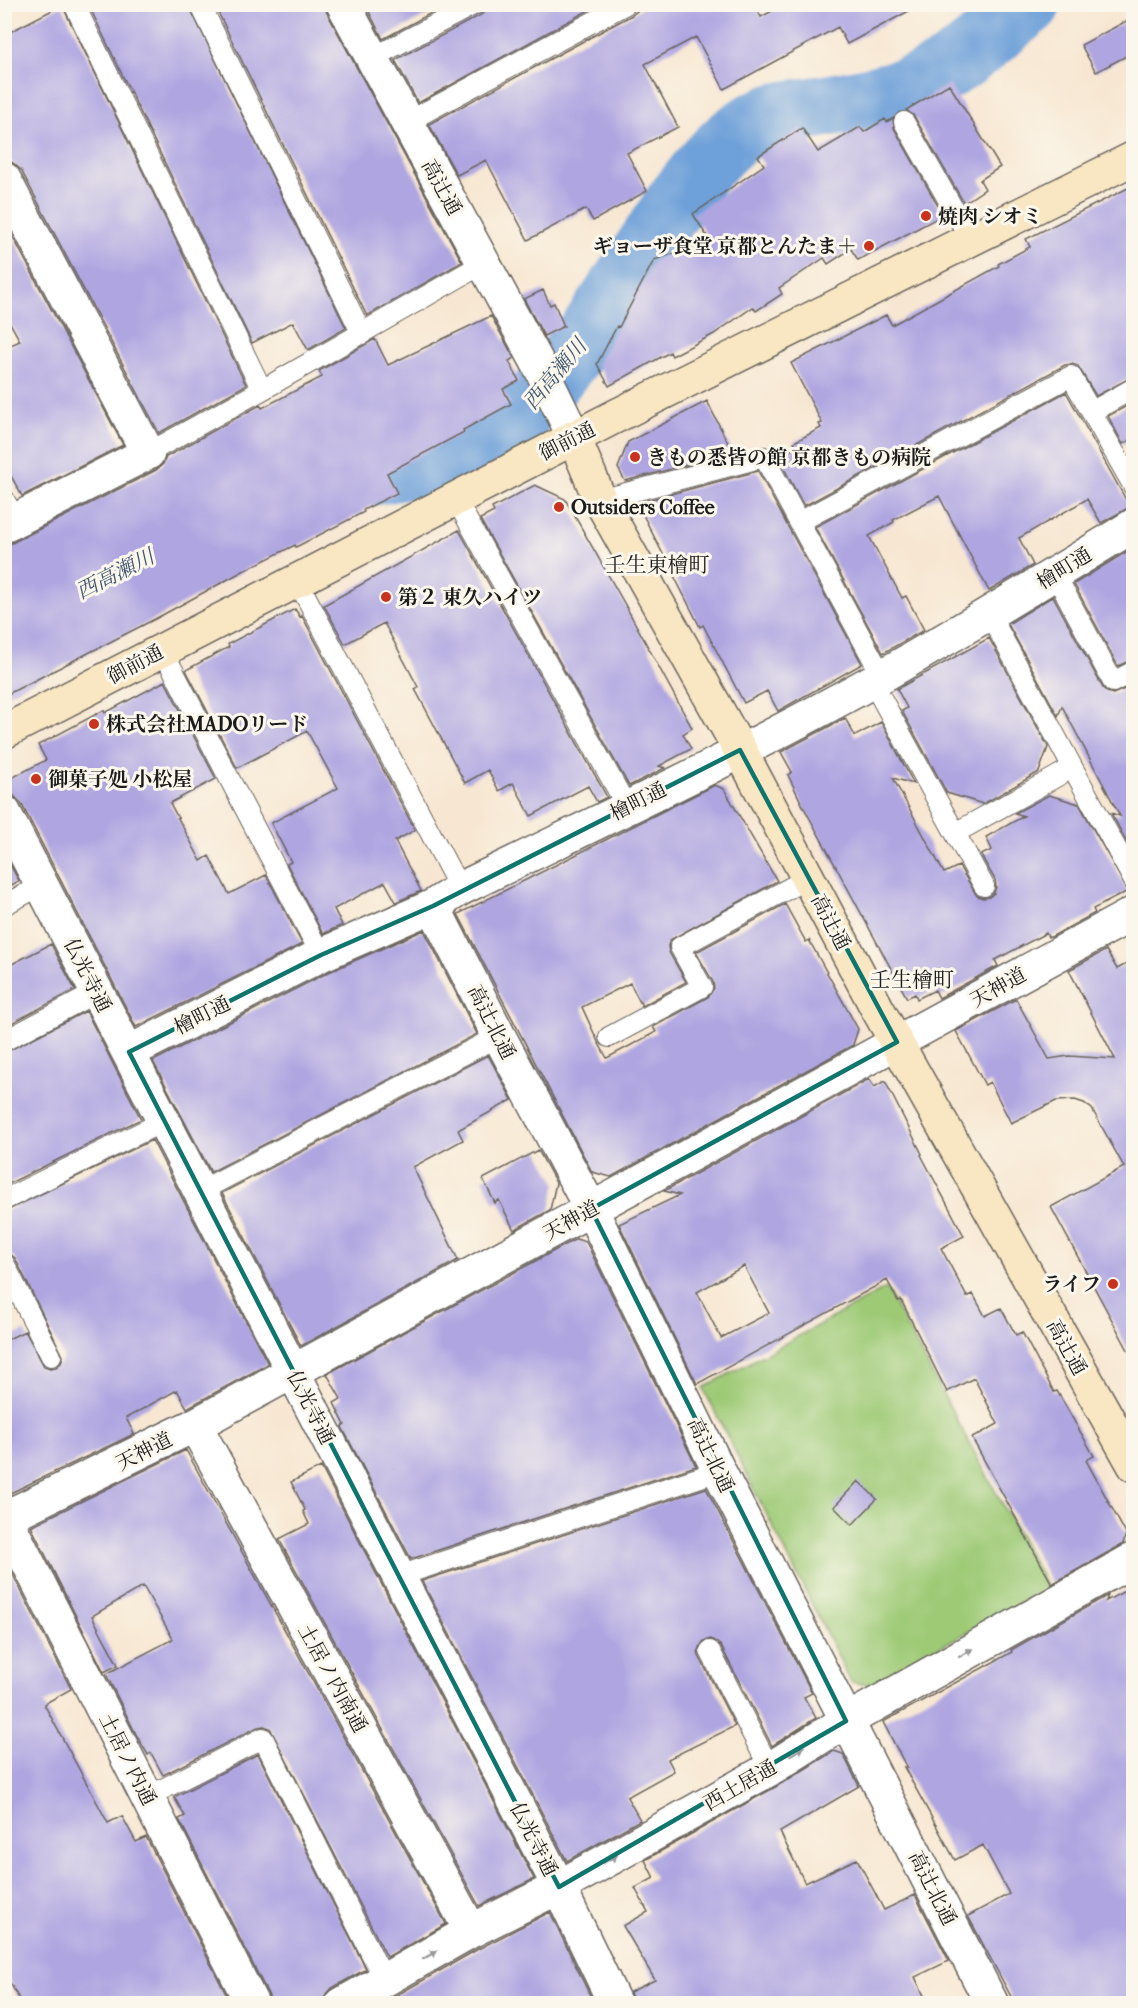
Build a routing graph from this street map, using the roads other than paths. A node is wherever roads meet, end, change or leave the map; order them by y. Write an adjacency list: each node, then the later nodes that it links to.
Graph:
1 (74, 4): 15 (lane)
2 (200, 4): 13 (lane)
3 (343, 4): 6 (street, 高辻通)
4 (475, 4): 6 (lane)
5 (626, 4): 7 (lane)
6 (372, 58): 7 (street, 高辻通)
7 (406, 122): 12 (street, 高辻通)
8 (904, 122): 11 (lane)
9 (1134, 158): 11 (street, 御前通)
10 (4, 179): 18 (street)
11 (971, 240): 17 (street, 御前通)
12 (484, 264): 13 (lane); 17 (street, 高辻通)
13 (362, 334): 15 (lane)
14 (1134, 388): 16 (lane)
15 (262, 390): 18 (lane)
16 (1091, 412): 19 (lane); 23 (lane)
17 (574, 437): 20 (street, 御前通); 21 (street, 高辻通)
18 (148, 453): 22 (street)
19 (1134, 486)
20 (455, 498): 26 (street, 御前通); 34 (lane)
21 (600, 500): 23 (lane); 32 (street, 高辻通)
22 (8, 515)
23 (799, 522): 30 (lane)
24 (1134, 525): 25 (street, 檜町通)
25 (1054, 574): 27 (street, 檜町通); 29 (lane)
26 (297, 580): 28 (street, 御前通); 41 (lane)
27 (990, 615): 30 (street, 檜町通); 33 (lane)
28 (162, 649): 31 (street, 御前通); 45 (lane)
29 (1134, 671)
30 (877, 679): 32 (street, 檜町通); 36 (lane)
31 (4, 732)
32 (740, 750): 34 (street, 檜町通); 37 (street, 高辻通)
33 (1072, 768): 36 (lane); 38 (lane)
34 (627, 807): 41 (street, 檜町通)
35 (4, 812): 39 (street, 仏光寺通)
36 (955, 833): 40 (lane)
37 (808, 878): 48 (lane); 50 (street, 高辻通)
38 (1134, 881)
39 (42, 885): 42 (lane); 46 (street, 仏光寺通)
40 (984, 886)
41 (460, 889): 43 (street, 檜町通)
42 (4, 904)
43 (433, 906): 45 (street, 檜町通); 47 (street, 高辻北通)
44 (1134, 912): 50 (street, 天神道)
45 (321, 955): 51 (street, 檜町通)
46 (97, 992): 49 (lane); 51 (street, 仏光寺通)
47 (499, 1036): 53 (lane); 55 (street, 高辻北通)
48 (609, 1037)
49 (4, 1041)
50 (897, 1042): 55 (street, 天神道); 60 (street, 高辻通)
51 (129, 1052): 52 (street, 仏光寺通)
52 (164, 1121): 53 (street, 仏光寺通); 54 (lane)
53 (200, 1191): 58 (street, 仏光寺通)
54 (4, 1200)
55 (591, 1209): 58 (street, 天神道); 61 (street, 高辻北通)
56 (4, 1263): 57 (lane)
57 (51, 1356)
58 (293, 1372): 59 (street, 天神道); 64 (street, 仏光寺通)
59 (195, 1425): 62 (street, 天神道); 70 (street, 土居ノ内南通)
60 (1134, 1465)
61 (719, 1471): 64 (lane); 66 (street, 高辻北通)
62 (5, 1517): 68 (street, 土居ノ内通)
63 (1134, 1559): 66 (street, 西土居通, one-way to 63)
64 (399, 1576): 69 (street, 仏光寺通)
65 (710, 1651): 67 (lane)
66 (846, 1721): 67 (street, 西土居通, one-way to 66); 75 (street, 高辻北通)
67 (770, 1768): 69 (street, 西土居通, one-way to 67)
68 (147, 1797): 71 (lane); 72 (street, 土居ノ内通)
69 (559, 1887): 70 (street, 西土居通); 74 (street, 仏光寺通)
70 (471, 1931): 71 (street, 西土居通, one-way to 70)
71 (385, 1981): 73 (street, 西土居通)
72 (252, 2004)
73 (342, 2004)
74 (615, 2004)
75 (992, 2004)

